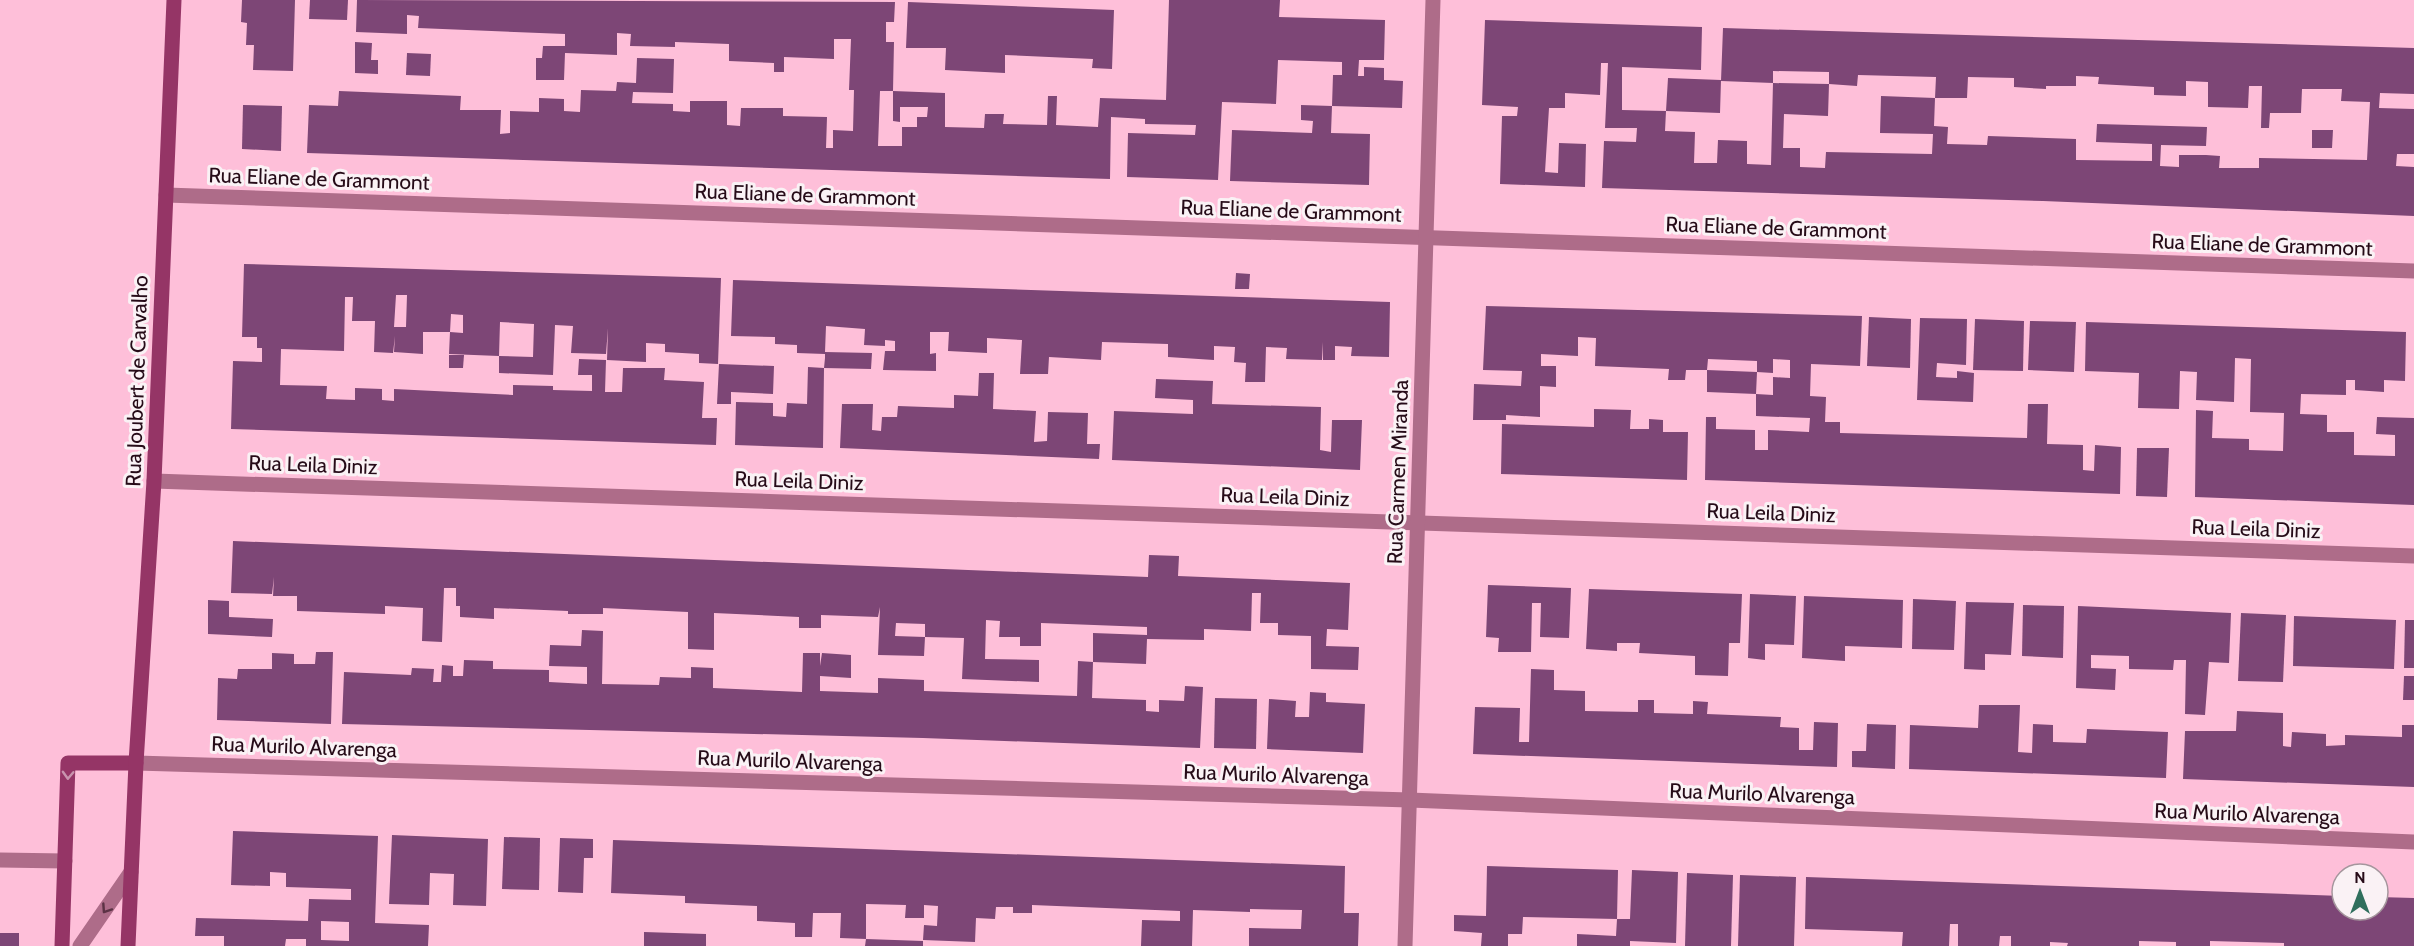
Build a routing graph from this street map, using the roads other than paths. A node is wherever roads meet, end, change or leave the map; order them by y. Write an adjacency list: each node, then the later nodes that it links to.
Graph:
1 (174, 0): 3 (street, Rua Joubert de Carvalho)
2 (1433, 0): 4 (street, Rua Carmen Miranda)
3 (166, 195): 4 (street, Rua Eliane de Grammont); 6 (street, Rua Joubert de Carvalho)
4 (1426, 237): 5 (street, Rua Eliane de Grammont); 7 (street, Rua Carmen Miranda)
5 (2414, 271)
6 (154, 481): 7 (street, Rua Leila Diniz); 9 (street, Rua Joubert de Carvalho)
7 (1418, 522): 8 (street, Rua Leila Diniz); 10 (street, Rua Carmen Miranda)
8 (2414, 556)
9 (136, 763): 10 (street, Rua Murilo Alvarenga); 13 (street, one-way to 13); 14 (street, Rua Joubert de Carvalho)
10 (1410, 800): 11 (street, Rua Murilo Alvarenga); 18 (street, Rua Carmen Miranda)
11 (2414, 842)
12 (0, 860): 13 (street)
13 (65, 861): 15 (street)
14 (131, 872): 16 (street, one-way to 16); 17 (street, Rua Joubert de Carvalho)
15 (62, 946)
16 (80, 946)
17 (128, 946)
18 (1406, 946)

